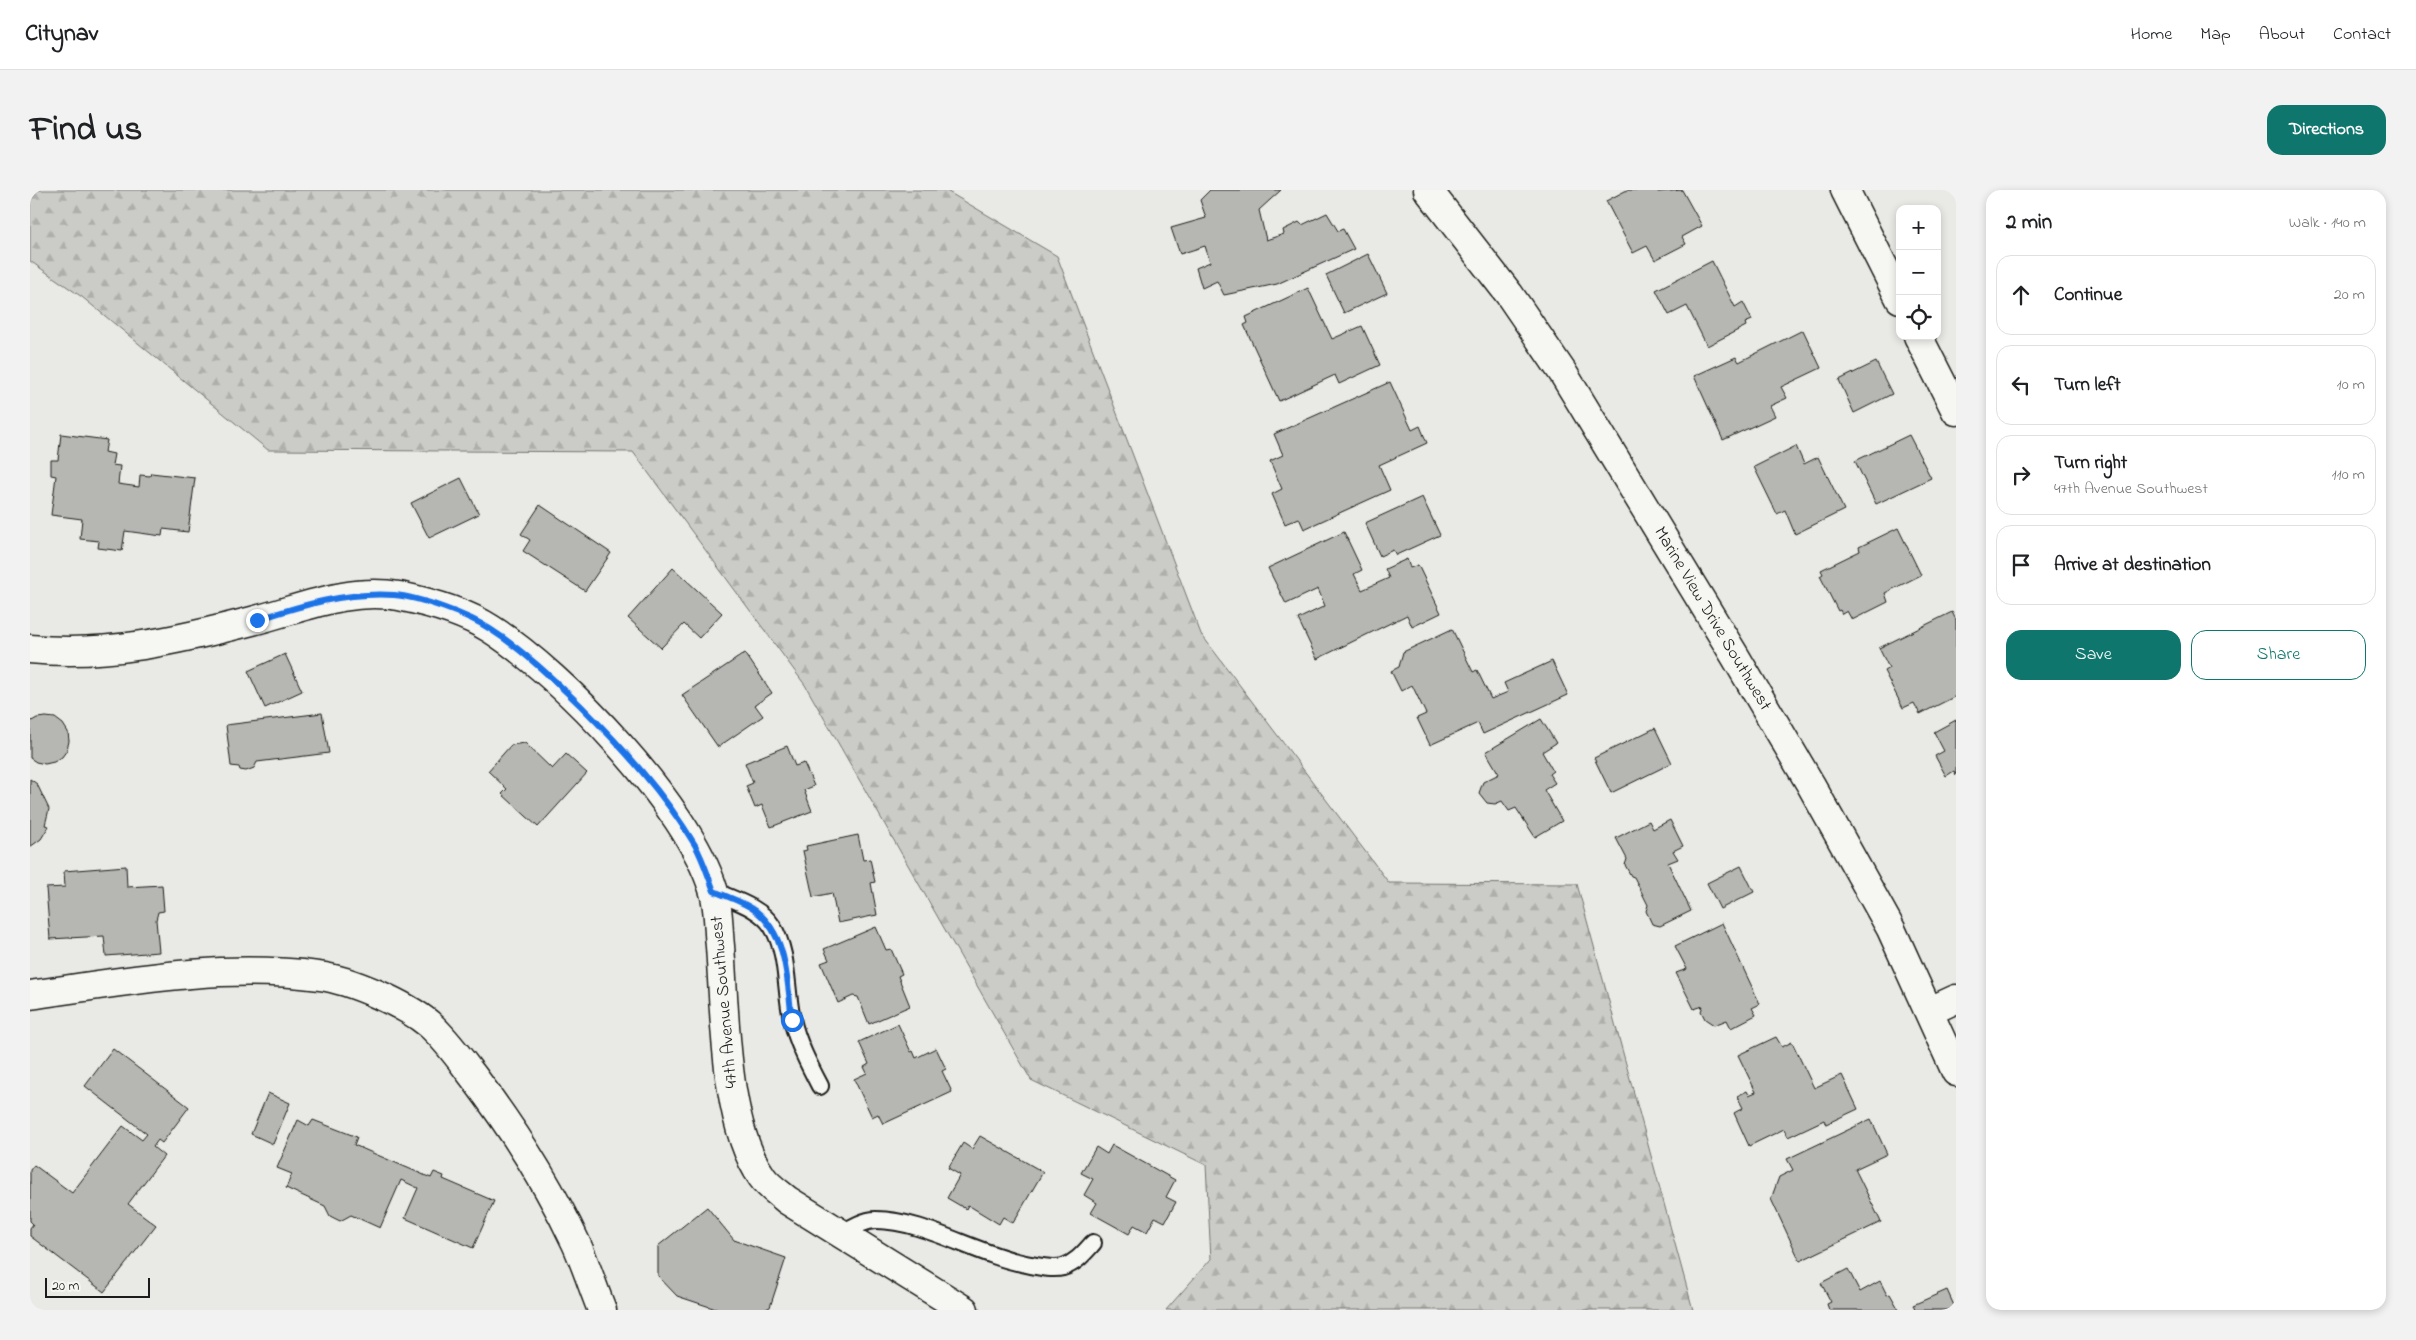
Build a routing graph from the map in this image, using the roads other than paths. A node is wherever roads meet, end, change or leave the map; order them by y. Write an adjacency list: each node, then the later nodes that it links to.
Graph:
1 (1428, 190): 10 (street, Marine View Drive Southwest)
2 (1845, 190): 3 (street)
3 (1898, 295)
4 (1920, 340): 5 (street)
5 (1956, 411)
6 (30, 649): 7 (street, 47th Avenue Southwest)
7 (714, 891): 12 (lane); 13 (street, 47th Avenue Southwest)
8 (30, 995): 15 (street)
9 (1956, 999): 10 (street)
10 (1930, 1011): 11 (street, Marine View Drive Southwest)
11 (1956, 1072)
12 (820, 1086)
13 (841, 1234): 14 (lane); 16 (street, 47th Avenue Southwest)
14 (1093, 1243)
15 (602, 1310)
16 (964, 1310)

